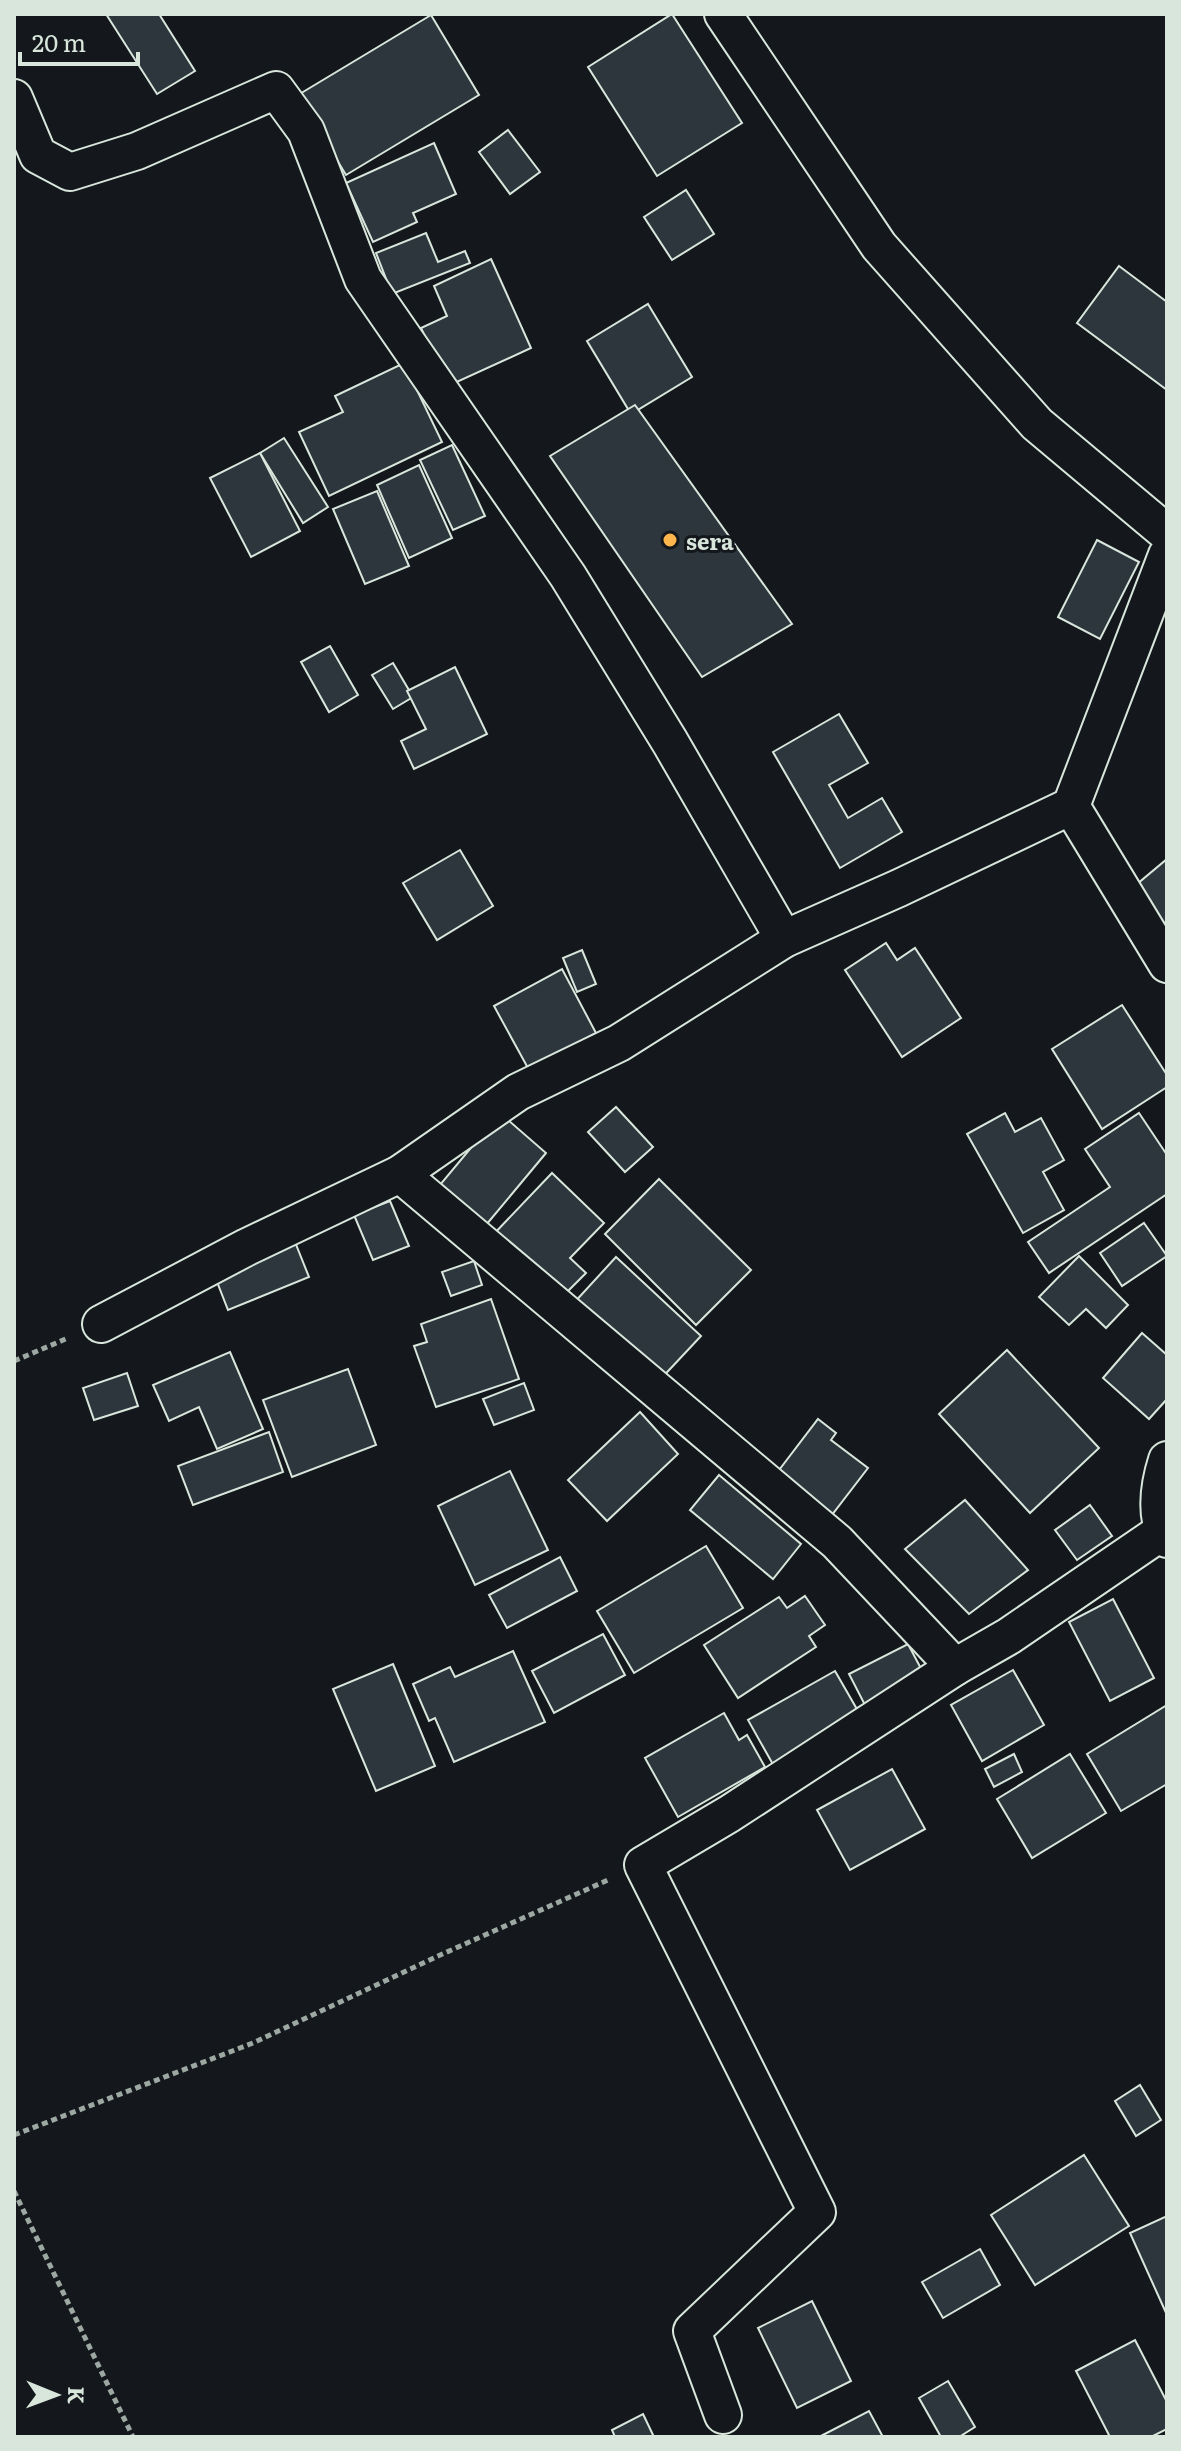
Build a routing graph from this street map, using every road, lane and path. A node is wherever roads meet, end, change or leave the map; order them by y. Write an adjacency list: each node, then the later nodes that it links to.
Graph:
1 (723, 14): 3 (street)
2 (14, 98): 6 (street)
3 (1167, 533)
4 (1167, 555): 5 (street)
5 (1071, 806): 6 (street); 7 (street)
6 (784, 939): 8 (street)
7 (1167, 964)
8 (400, 1174): 9 (street); 13 (street)
9 (101, 1324): 10 (path)
10 (14, 1361)
11 (1167, 1460): 12 (street)
12 (1165, 1535): 13 (street)
13 (955, 1667): 14 (street)
14 (643, 1865): 15 (path); 17 (street)
15 (14, 2135)
16 (14, 2191): 18 (path)
17 (723, 2415)
18 (133, 2437)

